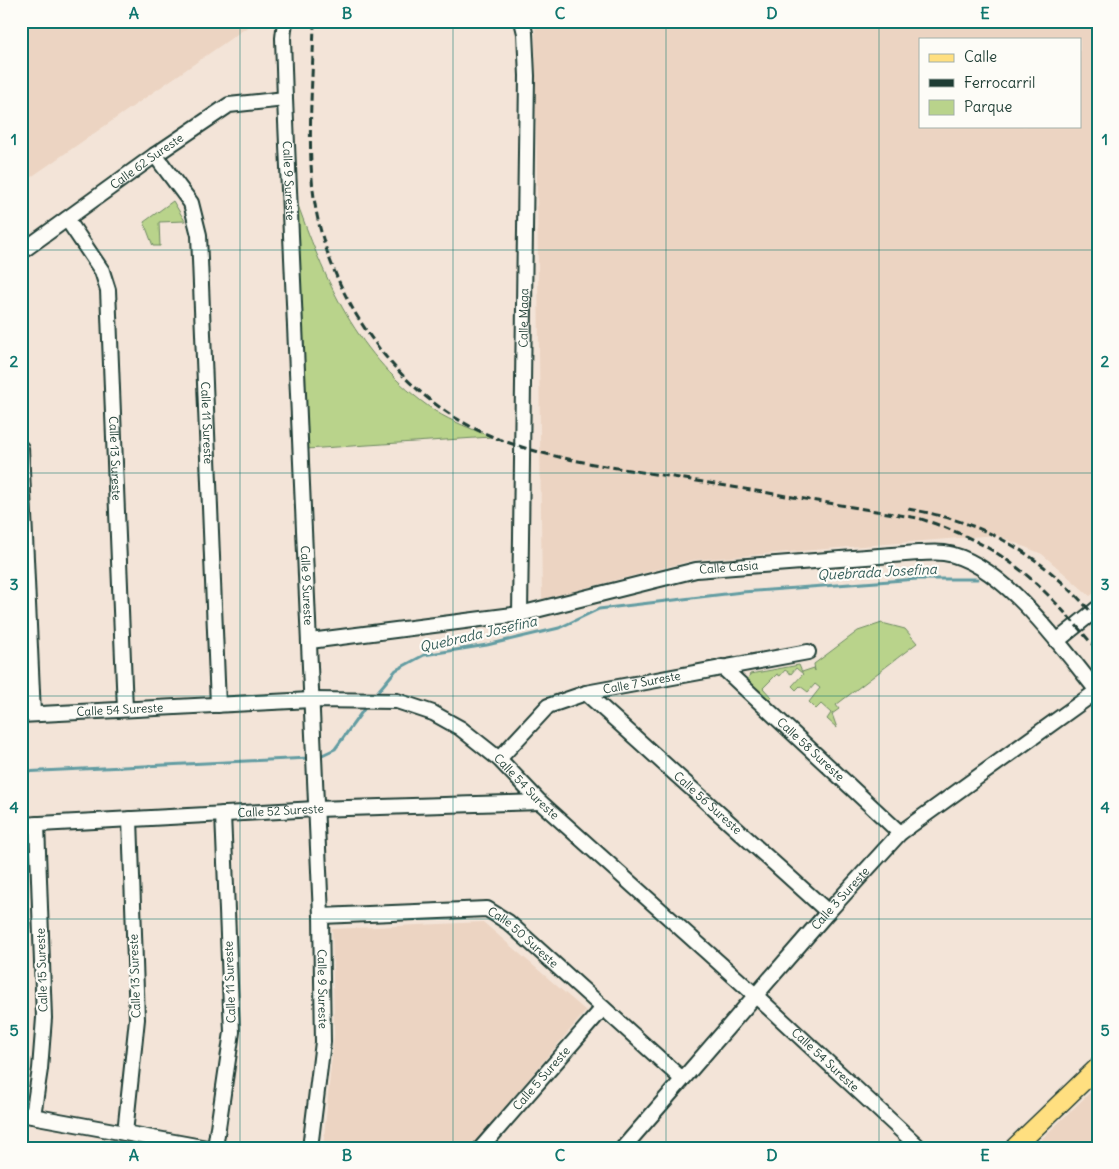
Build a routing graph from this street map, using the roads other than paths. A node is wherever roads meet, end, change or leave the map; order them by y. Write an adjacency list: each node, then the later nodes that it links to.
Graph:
1 (285, 21): 3 (street, Calle 9 Sureste)
2 (522, 21): 9 (street, Calle Maga)
3 (285, 99): 4 (street, Calle 62 Sureste); 10 (street, Calle 9 Sureste)
4 (155, 155): 5 (street, Calle 62 Sureste); 17 (street, Calle 11 Sureste)
5 (67, 219): 6 (street, Calle 62 Sureste); 18 (street, Calle 13 Sureste)
6 (21, 252)
7 (21, 448): 19 (street)
8 (1098, 608): 11 (street)
9 (520, 614): 10 (street, Calle Casia); 11 (street, Calle Casia)
10 (310, 641): 16 (street, Calle 9 Sureste)
11 (1057, 641): 14 (street, Calle Casia)
12 (808, 652): 13 (street, Calle 7 Sureste)
13 (722, 667): 15 (street, Calle 7 Sureste); 27 (street, Calle 58 Sureste)
14 (1098, 691): 27 (street, Calle 3 Sureste)
15 (586, 694): 20 (street, Calle 7 Sureste); 28 (street, Calle 56 Sureste)
16 (311, 700): 17 (street, Calle 54 Sureste); 20 (street, Calle 54 Sureste); 22 (street, Calle 9 Sureste)
17 (218, 705): 18 (street, Calle 54 Sureste)
18 (126, 709): 19 (street, Calle 54 Sureste)
19 (27, 714)
20 (499, 759): 21 (street, Calle 54 Sureste)
21 (540, 802): 22 (street, Calle 52 Sureste); 30 (street, Calle 54 Sureste)
22 (316, 810): 23 (street, Calle 52 Sureste); 29 (street, Calle 9 Sureste)
23 (223, 814): 24 (street, Calle 52 Sureste); 37 (street, Calle 11 Sureste)
24 (130, 819): 25 (street, Calle 52 Sureste); 35 (street, Calle 13 Sureste)
25 (37, 824): 26 (street, Calle 52 Sureste); 34 (street, Calle 15 Sureste)
26 (21, 825)
27 (900, 833): 28 (street, Calle 3 Sureste)
28 (828, 912): 30 (street, Calle 3 Sureste)
29 (321, 916): 31 (street, Calle 50 Sureste); 38 (street, Calle 9 Sureste)
30 (755, 995): 33 (street, Calle 3 Sureste); 41 (street, Calle 54 Sureste)
31 (603, 1008): 33 (street, Calle 50 Sureste); 39 (street, Calle 5 Sureste)
32 (1098, 1067): 42 (main road)
33 (682, 1079): 40 (street, Calle 3 Sureste)
34 (27, 1115): 35 (street)
35 (125, 1133): 36 (street)
36 (207, 1148)
37 (215, 1148)
38 (310, 1148)
39 (481, 1148)
40 (624, 1148)
41 (920, 1148)
42 (1014, 1148)

